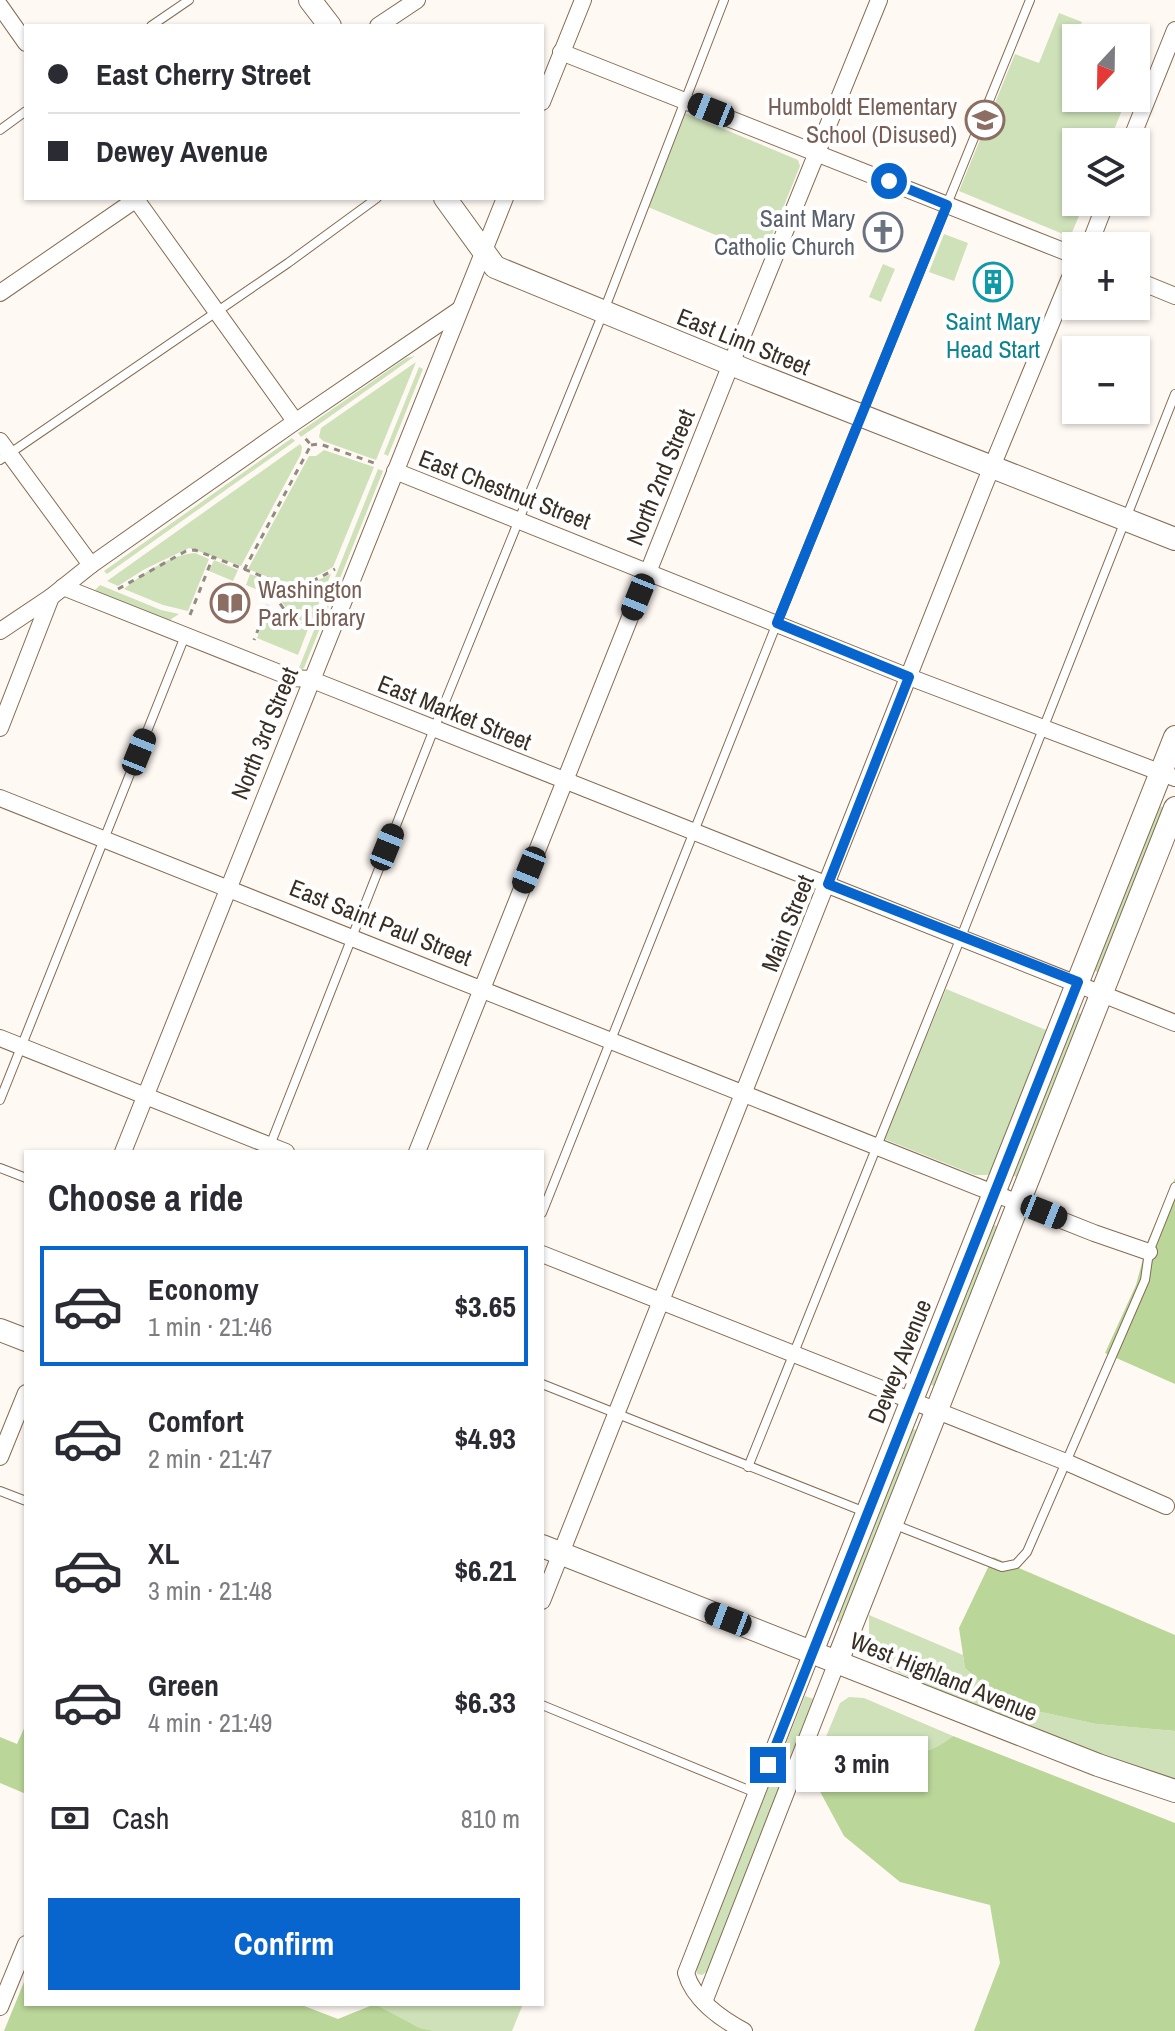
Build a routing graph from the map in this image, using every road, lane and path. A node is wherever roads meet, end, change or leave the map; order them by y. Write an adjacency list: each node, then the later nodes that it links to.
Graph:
1 (189, 0): 9 (lane)
2 (310, 0): 10 (street)
3 (417, 0): 11 (street)
4 (583, 0): 15 (street)
5 (724, 0): 17 (lane)
6 (879, 0): 21 (street, North 2nd Street)
7 (1030, 0): 27 (lane)
8 (0, 6): 12 (street)
9 (154, 24)
10 (328, 24)
11 (381, 24)
12 (6, 28): 14 (street)
13 (1175, 30): 19 (street)
14 (24, 42)
15 (561, 52): 16 (street); 17 (street)
16 (544, 97)
17 (684, 100): 21 (street); 36 (lane)
18 (24, 112): 20 (lane)
19 (1136, 128)
20 (0, 130)
21 (816, 152): 27 (street); 37 (street, North 2nd Street)
22 (134, 200): 31 (street)
23 (138, 200): 35 (street)
24 (374, 200): 35 (lane)
25 (446, 200): 29 (street)
26 (504, 200): 29 (street, North 3rd Street)
27 (947, 205): 28 (street); 39 (lane)
28 (1062, 250)
29 (483, 253): 34 (street, North 3rd Street); 36 (street, East Linn Street)
30 (1150, 286): 32 (street)
31 (0, 293)
32 (1175, 296)
33 (1062, 297): 45 (street, Main Street)
34 (459, 310): 40 (street); 46 (street, North 3rd Street)
35 (215, 312): 40 (street); 43 (lane)
36 (603, 313): 37 (street, East Linn Street); 48 (lane)
37 (731, 364): 39 (street, East Linn Street); 54 (street, North 2nd Street)
38 (1175, 394): 47 (lane)
39 (862, 416): 45 (street, East Linn Street); 62 (lane)
40 (295, 421): 51 (street)
41 (304, 437): 42 (path)
42 (311, 445): 44 (path); 53 (path)
43 (3, 452): 51 (street)
44 (377, 464)
45 (992, 467): 47 (street, East Linn Street); 67 (street, Main Street)
46 (395, 471): 48 (street, East Chestnut Street); 68 (street, North 3rd Street)
47 (1125, 519): 49 (street, East Linn Street); 69 (lane)
48 (519, 520): 54 (street, East Chestnut Street); 71 (lane)
49 (1175, 539)
50 (213, 557): 53 (path); 56 (path); 60 (path)
51 (91, 565): 57 (street)
52 (335, 569): 55 (path)
53 (244, 570): 55 (path)
54 (649, 571): 62 (street, East Chestnut Street); 74 (street, North 2nd Street)
55 (277, 582): 58 (path)
56 (118, 589)
57 (57, 592): 64 (street); 65 (street, East Market Street); 70 (street)
58 (273, 593): 59 (path); 61 (path)
59 (266, 610): 61 (path); 66 (path)
60 (190, 615)
61 (292, 620): 63 (path)
62 (777, 623): 67 (street, East Chestnut Street); 77 (lane)
63 (311, 628)
64 (0, 631)
65 (185, 635): 68 (street, East Market Street); 78 (lane)
66 (254, 640)
67 (909, 677): 69 (street, East Chestnut Street); 79 (street, Main Street)
68 (310, 679): 71 (street, East Market Street); 80 (street, North 3rd Street)
69 (1043, 726): 73 (street, East Chestnut Street); 82 (lane)
70 (0, 728)
71 (434, 729): 74 (street, East Market Street); 81 (lane)
72 (1175, 737): 73 (street, Dewey Avenue)
73 (1168, 775): 83 (street, Dewey Avenue)
74 (565, 782): 77 (street, East Market Street); 84 (street, North 2nd Street)
75 (0, 798): 78 (street, East Saint Paul Street)
76 (1175, 808): 85 (street)
77 (693, 832): 79 (street, East Market Street); 88 (lane)
78 (105, 839): 80 (street, East Saint Paul Street); 89 (lane)
79 (828, 884): 82 (street, East Market Street); 90 (street, Main Street)
80 (229, 887): 81 (street, East Saint Paul Street); 91 (street, North 3rd Street)
81 (352, 936): 84 (street, East Saint Paul Street); 95 (lane)
82 (961, 937): 83 (street, East Market Street); 93 (lane)
83 (1078, 982): 85 (street, East Market Street); 100 (street, Dewey Avenue)
84 (482, 988): 88 (street, East Saint Paul Street); 96 (street, North 2nd Street)
85 (1103, 993): 86 (street, East Market Street); 101 (street)
86 (1175, 1023)
87 (0, 1038): 89 (street)
88 (611, 1040): 90 (street, East Saint Paul Street); 102 (lane)
89 (21, 1046): 91 (street); 92 (lane)
90 (744, 1093): 93 (street, East Saint Paul Street); 105 (street, Main Street)
91 (146, 1095): 94 (street, North 3rd Street); 95 (street)
92 (0, 1100)
93 (876, 1145): 100 (street, East Saint Paul Street); 108 (lane)
94 (124, 1150)
95 (274, 1150)
96 (418, 1150)
97 (0, 1168): 98 (lane)
98 (24, 1177)
99 (1175, 1187): 103 (lane)
100 (994, 1192): 101 (street, East Saint Paul Street); 111 (street, Dewey Avenue)
101 (1019, 1202): 103 (street, East Saint Paul Street); 112 (street)
102 (544, 1208)
103 (1149, 1252): 115 (lane)
104 (544, 1255): 105 (street)
105 (661, 1301): 108 (street); 113 (street, Main Street)
106 (0, 1330): 107 (street)
107 (24, 1339)
108 (793, 1353): 111 (street); 116 (lane)
109 (544, 1385): 113 (lane)
110 (24, 1398): 114 (street)
111 (912, 1401): 112 (street); 120 (street, Dewey Avenue)
112 (936, 1411): 115 (street); 121 (street)
113 (617, 1414): 116 (lane); 122 (street, Main Street)
114 (0, 1457)
115 (1066, 1462): 119 (street); 121 (lane)
116 (748, 1467): 120 (lane)
117 (0, 1491): 118 (lane)
118 (24, 1500)
119 (1166, 1506)
120 (867, 1513): 124 (street, Dewey Avenue)
121 (892, 1524): 125 (street)
122 (552, 1550): 123 (street, Main Street); 124 (street, West Highland Avenue)
123 (544, 1591)
124 (812, 1652): 125 (street, West Highland Avenue); 128 (street, Dewey Avenue)
125 (837, 1662): 127 (street, West Highland Avenue); 130 (street)
126 (544, 1706): 128 (lane)
127 (1175, 1791)
128 (757, 1793): 130 (street, Dewey Avenue)
129 (24, 1949): 131 (street)
130 (704, 2002): 132 (street, Dewey Avenue)
131 (0, 2007)
132 (744, 2031)

